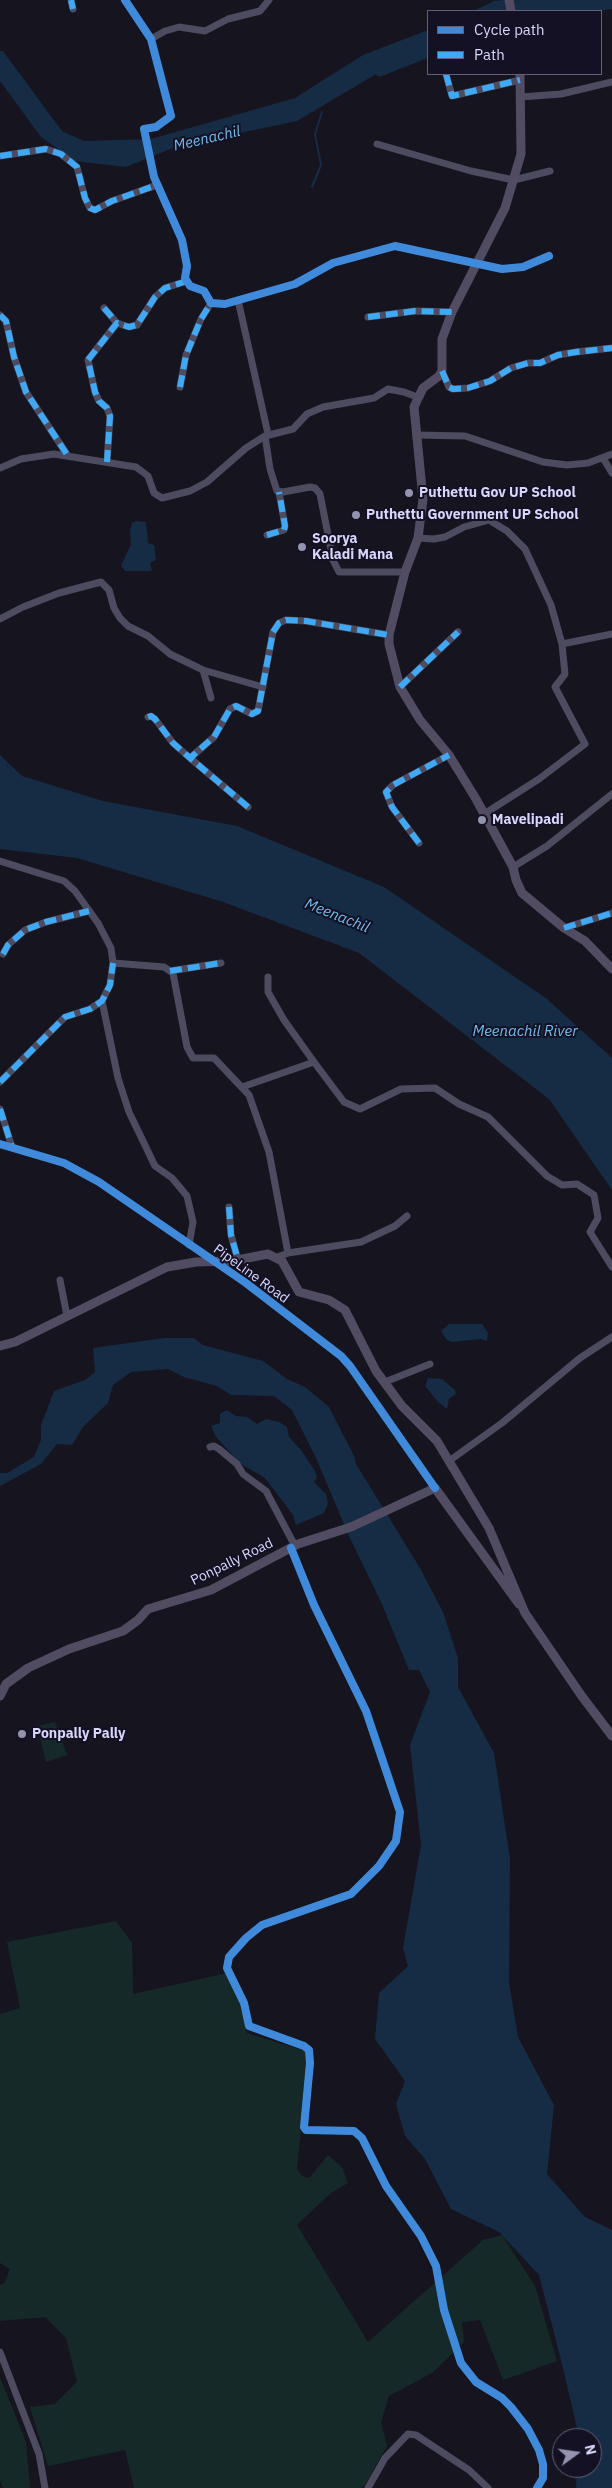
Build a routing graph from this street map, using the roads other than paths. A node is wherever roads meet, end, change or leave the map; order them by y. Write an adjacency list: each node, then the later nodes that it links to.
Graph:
1 (71, 0): 4 (street)
2 (125, 0): 5 (street)
3 (269, 0): 5 (street)
4 (73, 9)
5 (151, 39): 14 (street)
6 (446, 75): 7 (street)
7 (520, 77): 9 (main road)
8 (612, 82): 9 (street)
9 (521, 97): 13 (main road)
10 (377, 144): 13 (street)
11 (0, 156): 14 (street)
12 (550, 171): 13 (street)
13 (514, 180): 16 (main road)
14 (157, 185): 17 (street)
15 (549, 256): 16 (street)
16 (478, 264): 18 (street); 21 (main road)
17 (187, 281): 19 (street); 24 (street)
18 (238, 300): 19 (street); 29 (street)
19 (212, 303): 27 (street)
20 (104, 308): 24 (street)
21 (452, 312): 23 (street); 26 (main road)
22 (0, 315): 32 (street)
23 (368, 317)
24 (117, 323): 34 (street)
25 (612, 348): 26 (street)
26 (442, 371): 28 (main road)
27 (180, 387)
28 (417, 397): 29 (street); 30 (main road)
29 (266, 435): 34 (street); 37 (street)
30 (416, 435): 33 (street); 39 (main road)
31 (612, 454): 33 (street)
32 (68, 456): 34 (street); 35 (street)
33 (603, 458): 36 (street)
34 (106, 462)
35 (0, 468)
36 (612, 473)
37 (279, 492): 38 (street); 40 (street)
38 (267, 535)
39 (418, 538): 40 (main road); 45 (street)
40 (405, 572): 43 (main road)
41 (0, 619): 46 (street)
42 (458, 632): 48 (street)
43 (389, 634): 47 (street); 48 (main road)
44 (612, 634): 45 (street)
45 (562, 644): 55 (street)
46 (203, 670): 47 (street); 49 (street)
47 (263, 687): 52 (street)
48 (400, 687): 51 (main road)
49 (211, 698)
50 (148, 717): 52 (street)
51 (448, 755): 55 (main road); 56 (street)
52 (190, 758): 54 (street)
53 (612, 794): 58 (street)
54 (248, 807)
55 (484, 814): 58 (main road)
56 (419, 843)
57 (0, 861): 59 (street)
58 (514, 867): 61 (main road)
59 (88, 911): 62 (street); 64 (street)
60 (612, 913): 61 (street)
61 (564, 928): 65 (main road)
62 (3, 954)
63 (221, 962): 66 (street)
64 (113, 963): 66 (street); 68 (street)
65 (612, 969)
66 (170, 971): 71 (street)
67 (268, 977): 69 (street)
68 (102, 1001): 70 (street); 77 (street)
69 (314, 1062): 71 (street); 82 (street)
70 (0, 1082)
71 (242, 1087): 78 (street)
72 (0, 1109): 74 (street)
73 (0, 1144): 74 (street, PipeLine Road)
74 (12, 1147): 77 (street, PipeLine Road)
75 (229, 1207): 80 (street)
76 (407, 1216): 78 (street)
77 (189, 1245): 81 (street, PipeLine Road)
78 (288, 1253): 79 (street)
79 (275, 1258): 80 (main road); 88 (main road)
80 (238, 1260): 81 (main road)
81 (215, 1263): 84 (main road); 91 (street, PipeLine Road)
82 (612, 1267)
83 (60, 1280): 84 (street)
84 (66, 1316): 86 (main road)
85 (612, 1337): 90 (street)
86 (0, 1346)
87 (430, 1364): 88 (street)
88 (385, 1382): 90 (main road)
89 (210, 1447): 92 (street)
90 (449, 1460): 93 (main road)
91 (435, 1488): 92 (main road, Ponpally Road); 93 (main road, PipeLine Road)
92 (293, 1547): 94 (main road, Ponpally Road); 100 (street)
93 (525, 1613): 95 (main road)
94 (0, 1696)
95 (612, 1736)
96 (0, 2352): 97 (street)
97 (45, 2488)
98 (368, 2488): 99 (street)
99 (488, 2488)
100 (537, 2488)

